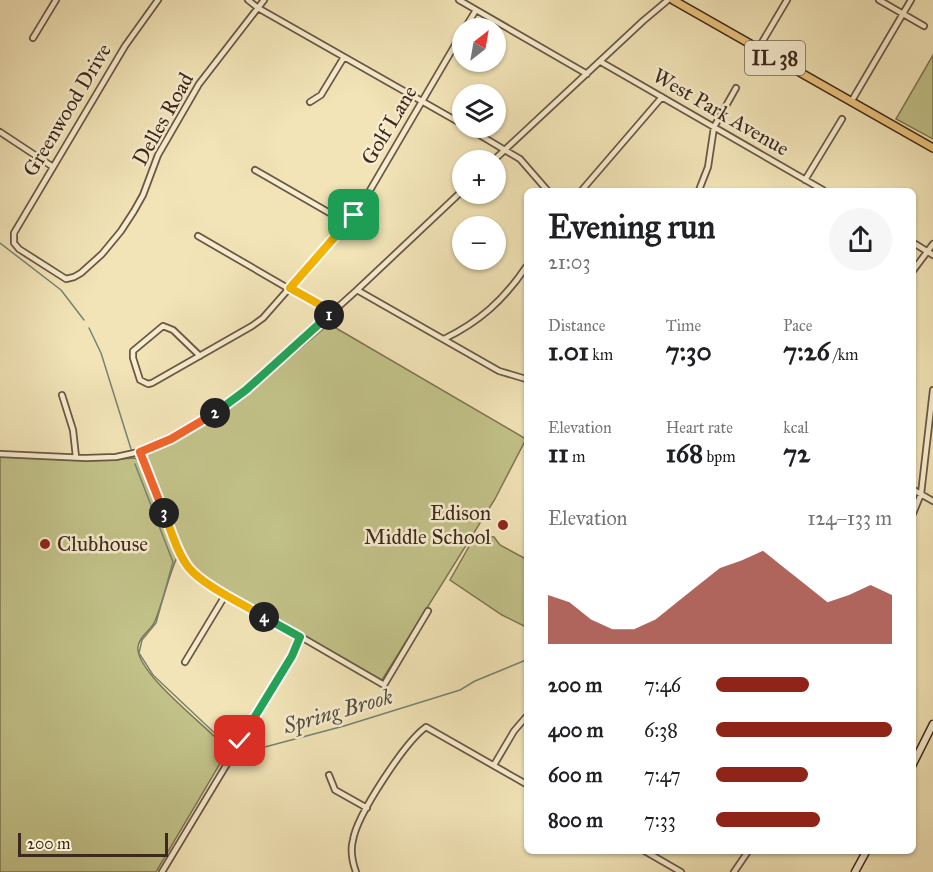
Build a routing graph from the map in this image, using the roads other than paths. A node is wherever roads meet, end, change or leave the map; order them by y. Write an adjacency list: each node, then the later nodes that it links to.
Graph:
1 (56, 0): 15 (street)
2 (158, 0): 33 (street, Greenwood Drive)
3 (248, 0): 10 (street)
4 (264, 0): 10 (street, Delles Road)
5 (459, 0): 11 (street)
6 (670, 0): 16 (main road, IL 38); 19 (street)
7 (787, 0): 16 (street)
8 (879, 0): 12 (street)
9 (911, 0): 12 (street)
10 (258, 8): 18 (street); 43 (street, Delles Road)
11 (476, 10): 13 (street); 20 (street)
12 (903, 14): 14 (street); 25 (street)
13 (471, 18)
14 (924, 26)
15 (33, 38)
16 (759, 49): 25 (main road, IL 38)
17 (452, 50): 23 (street, Golf Lane)
18 (344, 57): 23 (street); 24 (street)
19 (602, 62): 20 (street); 22 (street, West Park Avenue)
20 (587, 74): 32 (street)
21 (736, 88): 28 (street)
22 (662, 97): 28 (street, West Park Avenue); 37 (street)
23 (422, 101): 26 (street); 41 (street, Golf Lane)
24 (310, 102)
25 (851, 102): 31 (main road, IL 38)
26 (452, 118)
27 (842, 119): 35 (street)
28 (714, 127): 35 (street, West Park Avenue); 38 (street)
29 (0, 132): 33 (street)
30 (486, 138): 32 (street)
31 (933, 148)
32 (506, 149): 36 (street)
33 (53, 167): 43 (street, Greenwood Drive)
34 (255, 170): 41 (street)
35 (806, 180): 39 (street, West Park Avenue)
36 (545, 188)
37 (584, 188)
38 (700, 188)
39 (820, 188)
40 (452, 200): 50 (street)
41 (347, 223): 49 (street, Golf Lane)
42 (198, 236): 49 (street)
43 (14, 241)
44 (916, 244): 46 (street)
45 (933, 244): 46 (street)
46 (930, 253): 47 (street)
47 (916, 268)
48 (524, 270): 52 (street)
49 (290, 288): 51 (street); 53 (street, Golf Lane)
50 (357, 290): 51 (street); 52 (street)
51 (333, 312): 57 (street)
52 (444, 339): 54 (street)
53 (200, 356): 53 (street, Golf Lane)
54 (524, 378)
55 (933, 390): 61 (street)
56 (62, 395): 59 (street)
57 (140, 452): 59 (street); 64 (street)
58 (0, 454): 59 (street)
59 (76, 457)
60 (916, 491): 61 (street)
61 (921, 494): 62 (street); 63 (street)
62 (933, 501)
63 (916, 506)
64 (226, 594): 66 (street); 67 (street)
65 (428, 611): 66 (street)
66 (300, 637): 78 (street)
67 (185, 662)
68 (524, 719): 71 (street)
69 (933, 724): 70 (main road)
70 (916, 758)
71 (494, 765): 73 (street); 74 (street)
72 (329, 775): 74 (street)
73 (524, 783)
74 (368, 808): 79 (street)
75 (650, 854): 80 (street)
76 (746, 854): 81 (street)
77 (865, 854): 82 (main road)
78 (162, 872)
79 (356, 872)
80 (681, 872)
81 (734, 872)
82 (855, 872)

